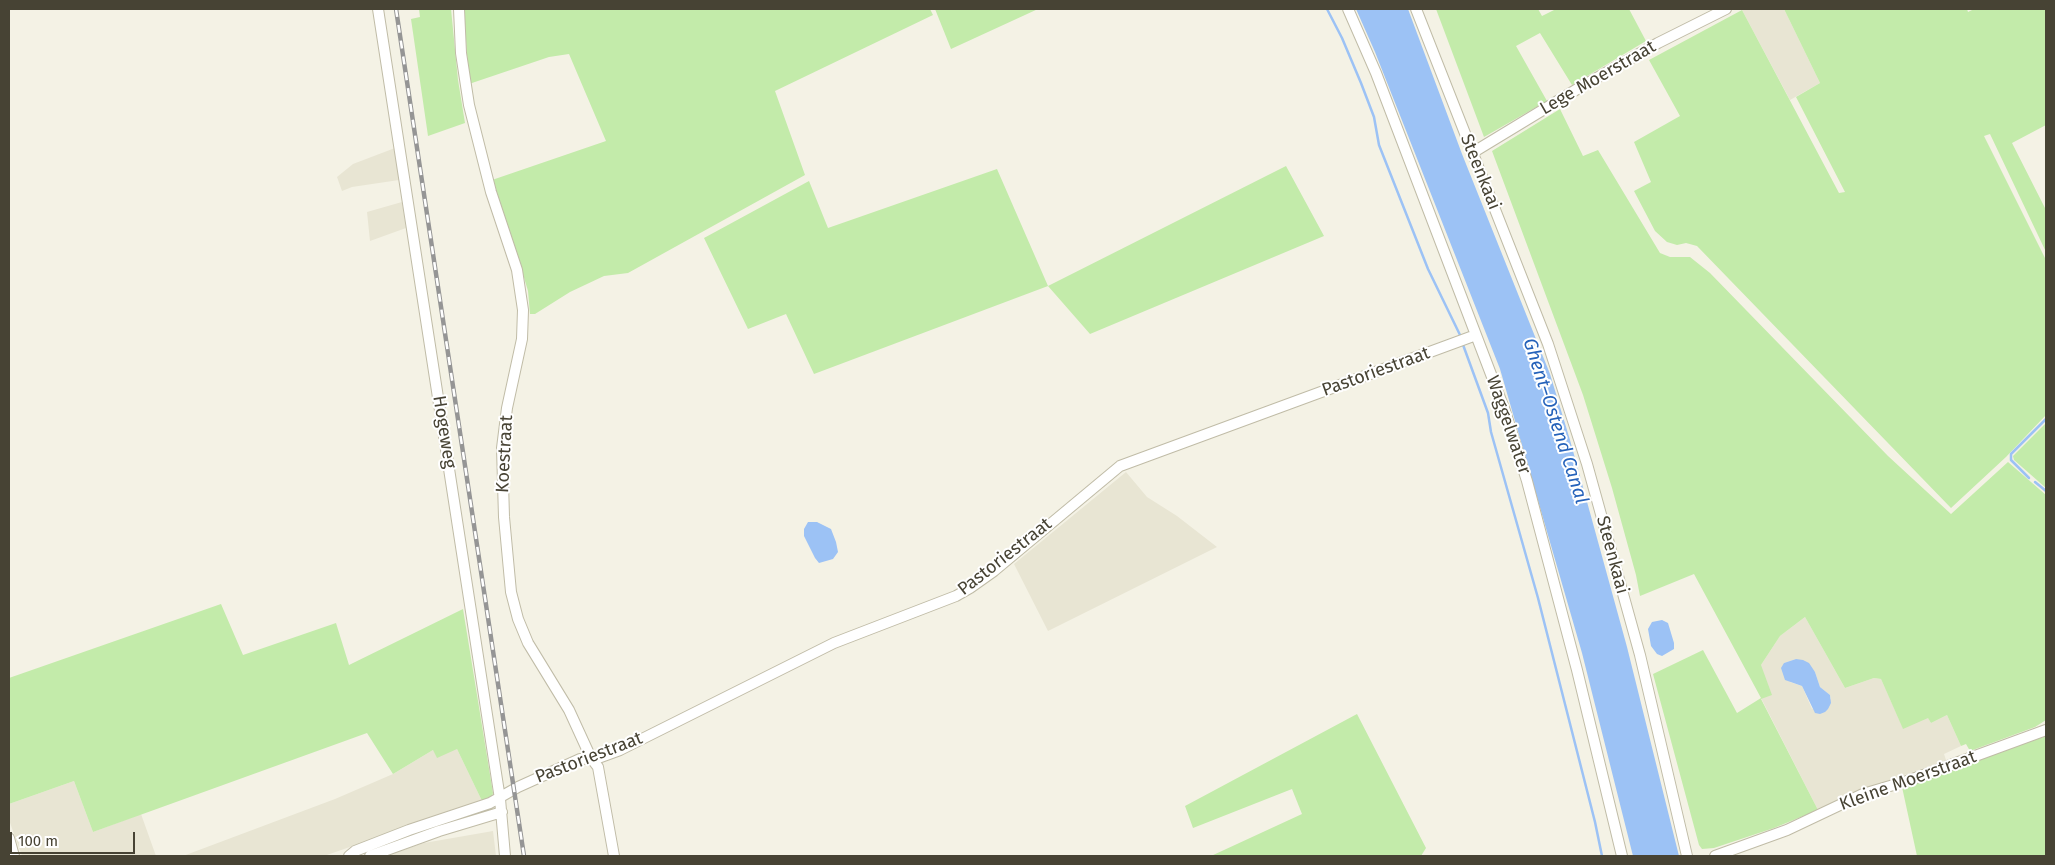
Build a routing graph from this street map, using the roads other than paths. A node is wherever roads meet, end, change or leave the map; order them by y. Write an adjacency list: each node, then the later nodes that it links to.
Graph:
1 (378, 9): 10 (street, Hogeweg)
2 (459, 9): 9 (street, Koestraat)
3 (1348, 9): 7 (street, Waggelwater)
4 (1416, 9): 6 (street, Steenkaai)
5 (1726, 9): 6 (street, Lege Moerstraat)
6 (1472, 153): 22 (street, Steenkaai)
7 (1467, 338): 9 (street, Pastoriestraat); 21 (street, Waggelwater)
8 (2046, 730): 23 (street, Kleine Moerstraat)
9 (591, 758): 10 (street, Pastoriestraat); 20 (street, Koestraat)
10 (500, 799): 11 (street, Hogeweg); 12 (street, Pastoriestraat)
11 (502, 812): 12 (street, Pastoriestraat); 19 (street, Hogeweg)
12 (454, 821): 13 (street, Pastoriestraat); 15 (street, Pastoriestraat)
13 (409, 830): 15 (street); 17 (street, Pastoriestraat)
14 (9, 838): 16 (street)
15 (413, 840): 18 (street, Pastoriestraat)
16 (14, 856)
17 (349, 856)
18 (370, 856)
19 (505, 856)
20 (614, 856)
21 (1622, 856)
22 (1687, 856)
23 (1716, 856)

